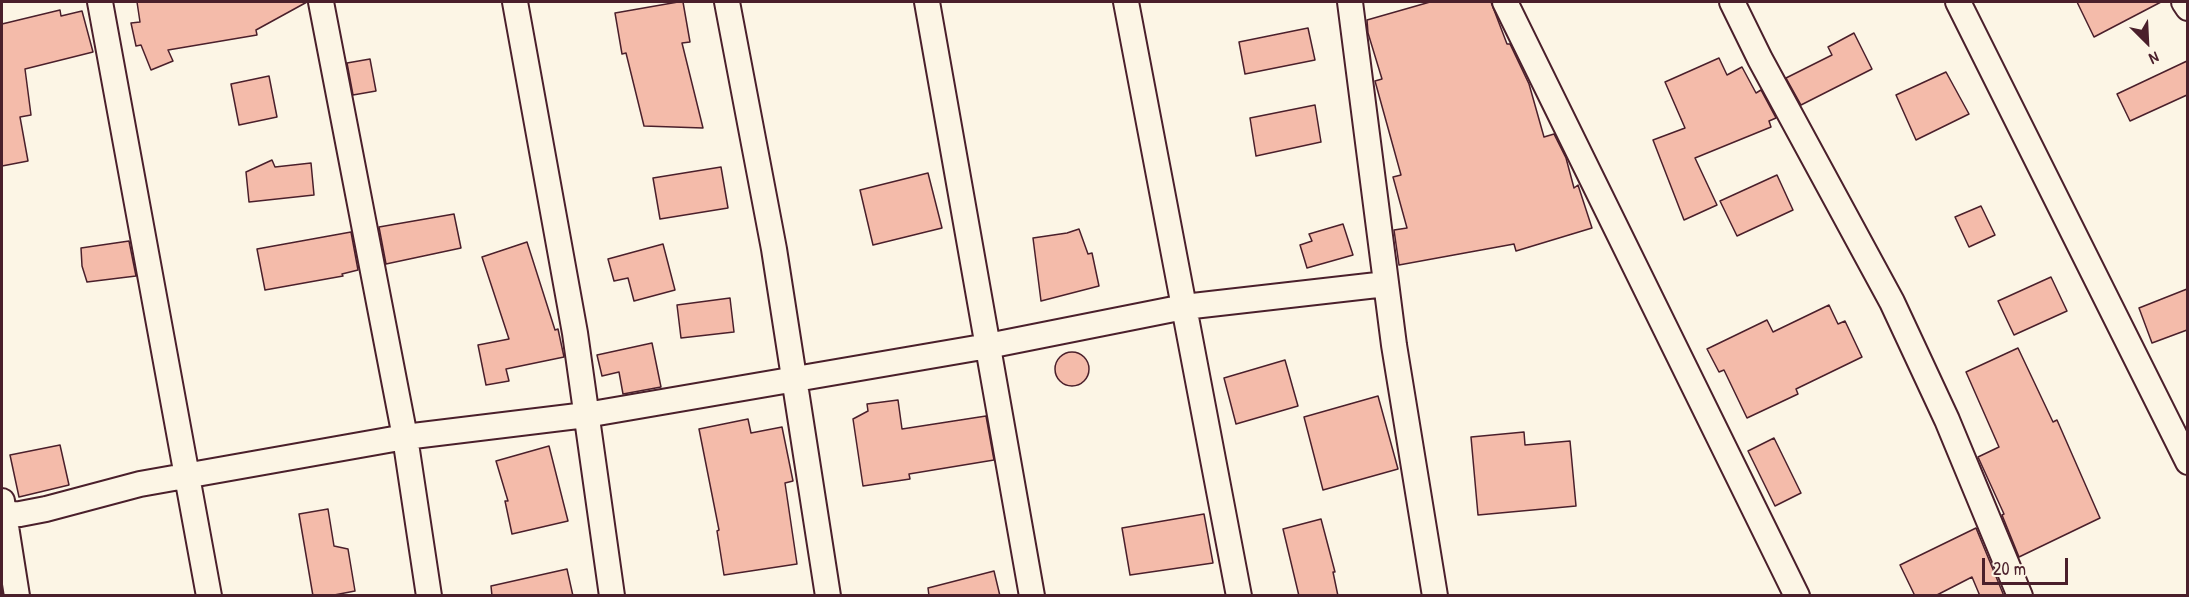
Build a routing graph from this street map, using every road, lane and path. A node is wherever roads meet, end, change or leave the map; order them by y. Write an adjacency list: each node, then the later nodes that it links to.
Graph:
1 (100, 2): 20 (street)
2 (321, 2): 18 (street)
3 (514, 2): 17 (street)
4 (727, 2): 16 (street)
5 (927, 2): 15 (street)
6 (1126, 2): 14 (street)
7 (1350, 2): 13 (street)
8 (1505, 2): 30 (street)
9 (1732, 2): 31 (street)
10 (1958, 2): 19 (street)
11 (2184, 2): 12 (street)
12 (2187, 8)
13 (1386, 284): 14 (street); 29 (street)
14 (1184, 307): 15 (street); 28 (street)
15 (988, 346): 16 (street); 27 (street)
16 (794, 380): 17 (street); 26 (street)
17 (586, 415): 18 (street); 25 (street)
18 (405, 437): 20 (street); 24 (street)
19 (2187, 462)
20 (187, 477): 21 (street); 23 (street)
21 (2, 510): 22 (street)
22 (17, 596)
23 (209, 596)
24 (429, 596)
25 (612, 596)
26 (828, 596)
27 (1032, 596)
28 (1239, 596)
29 (1435, 596)
30 (1797, 596)
31 (2020, 596)

